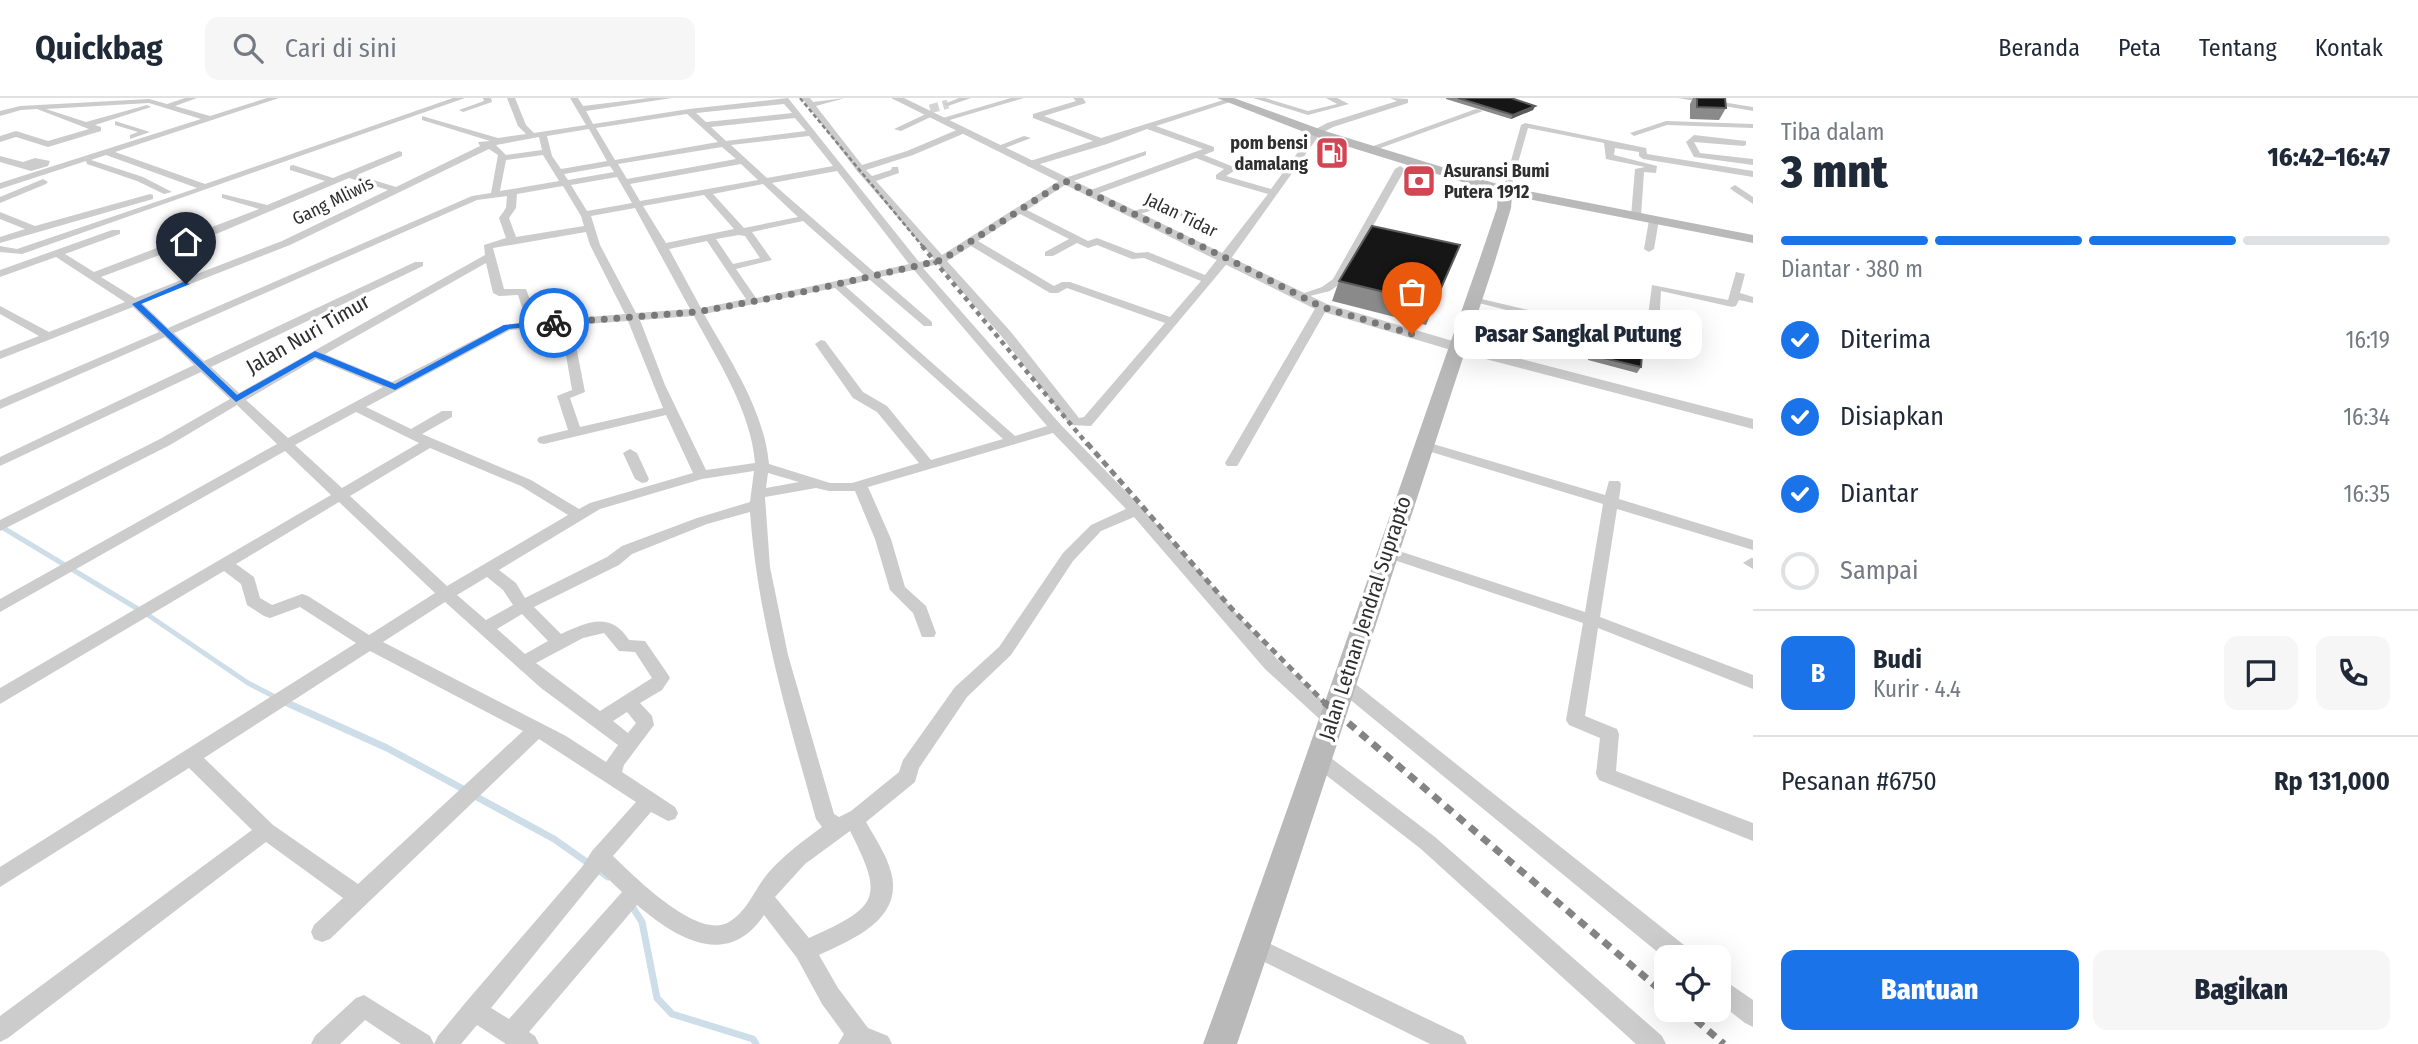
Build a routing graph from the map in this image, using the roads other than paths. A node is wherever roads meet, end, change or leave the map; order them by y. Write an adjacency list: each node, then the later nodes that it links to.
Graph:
1 (29, 98): 23 (street)
2 (193, 98): 24 (street)
3 (275, 98): 39 (street)
4 (461, 98): 103 (street)
5 (655, 98): 6 (street); 25 (street)
6 (668, 98)
7 (841, 98): 22 (street)
8 (896, 98): 35 (street, Jalan Tidar)
9 (967, 98): 26 (street)
10 (1020, 98): 35 (street)
11 (1077, 98): 62 (street)
12 (1257, 98): 13 (street)
13 (1330, 98)
14 (1394, 98): 21 (street)
15 (1682, 98): 30 (street)
16 (138, 99): 24 (street); 27 (street)
17 (511, 99): 19 (street); 56 (street)
18 (1230, 99): 46 (street); 52 (main road)
19 (487, 100): 31 (street)
20 (785, 100): 32 (street, Gang Mliwis); 36 (street)
21 (1409, 100): 52 (street)
22 (809, 102): 88 (street)
23 (4, 103): 29 (street)
24 (166, 104): 38 (street); 39 (street)
25 (577, 104): 45 (street)
26 (948, 104)
27 (32, 107): 29 (street); 41 (street)
28 (453, 107): 31 (street)
29 (20, 108): 34 (street)
30 (1753, 108)
31 (463, 110): 44 (street)
32 (689, 111): 42 (street); 45 (street, Gang Mliwis)
33 (1479, 111): 69 (street)
34 (0, 114)
35 (931, 114): 50 (street); 51 (street, Jalan Tidar)
36 (797, 115): 42 (street); 53 (street)
37 (425, 118): 44 (street)
38 (106, 119): 40 (street); 41 (street)
39 (210, 119): 71 (street)
40 (118, 122): 49 (street); 83 (street)
41 (86, 125): 49 (street)
42 (704, 125): 65 (street)
43 (1727, 125): 47 (street); 54 (street); 66 (street)
44 (450, 126): 64 (street)
45 (591, 126): 56 (street, Gang Mliwis); 92 (street)
46 (1149, 126): 62 (street); 75 (street)
47 (1753, 126)
48 (0, 129): 55 (street)
49 (98, 129): 55 (street)
50 (898, 129)
51 (962, 131): 68 (street, Jalan Tidar); 88 (street)
52 (1320, 131): 69 (main road); 113 (street)
53 (810, 133): 65 (street); 87 (street)
54 (1634, 133): 58 (street); 63 (street)
55 (16, 134): 59 (street)
56 (538, 135): 64 (street, Gang Mliwis); 72 (street)
57 (1027, 138): 68 (street)
58 (1652, 138)
59 (0, 139)
60 (1161, 140): 75 (street)
61 (472, 142): 64 (street)
62 (1104, 142): 84 (street)
63 (1609, 143): 93 (street); 107 (street); 125 (street)
64 (493, 144): 78 (street); 106 (street, Gang Mliwis)
65 (722, 144): 77 (street); 80 (street)
66 (1748, 144): 70 (street)
67 (651, 146): 77 (street)
68 (997, 148): 84 (street, Jalan Tidar)
69 (1372, 148): 107 (main road)
70 (1692, 148): 76 (street); 82 (street)
71 (109, 152): 81 (street); 85 (street); 103 (street)
72 (547, 152): 78 (street); 91 (street)
73 (399, 153): 94 (street)
74 (1143, 153): 101 (street)
75 (1197, 155): 95 (street); 112 (street)
76 (1753, 155)
77 (659, 156): 92 (street)
78 (502, 158): 114 (street)
79 (0, 159): 83 (street)
80 (742, 161): 92 (street); 97 (street)
81 (90, 162): 109 (street); 116 (street)
82 (1753, 162)
83 (47, 164): 85 (street)
84 (1030, 164): 101 (street, Jalan Tidar)
85 (61, 166): 105 (street)
86 (293, 168): 100 (street)
87 (838, 168): 97 (street); 148 (street)
88 (860, 169): 98 (street)
89 (895, 169): 98 (street)
90 (1400, 169): 156 (street)
91 (558, 172): 92 (street); 102 (street)
92 (620, 173): 102 (street); 118 (street)
93 (1753, 174)
94 (349, 175): 100 (street); 106 (street)
95 (1219, 177): 99 (street); 113 (street)
96 (1738, 178): 104 (street)
97 (762, 180): 111 (street); 126 (street)
98 (870, 180): 145 (street)
99 (1205, 180)
100 (333, 181): 119 (street)
101 (1065, 181): 112 (street, Jalan Tidar); 120 (street)
102 (567, 184): 110 (street); 121 (street)
103 (201, 185): 109 (street); 139 (street)
104 (1753, 185)
105 (0, 186)
106 (397, 190): 160 (street, Gang Mliwis)
107 (1505, 191): 125 (main road); 157 (main road, Jalan Letnan Jendral Suprapto)
108 (1753, 191): 117 (street)
109 (167, 192): 129 (street)
110 (512, 192): 114 (street); 136 (street)
111 (707, 192): 118 (street); 131 (street)
112 (1091, 193): 122 (street, Jalan Tidar)
113 (1275, 193): 144 (street)
114 (495, 194): 169 (street)
115 (225, 196): 119 (street)
116 (0, 200)
117 (1753, 201)
118 (636, 204): 121 (street); 138 (street)
119 (269, 209): 151 (street)
120 (1021, 211): 133 (street); 137 (street)
121 (585, 214): 128 (street)
122 (1134, 214): 124 (street); 144 (street, Jalan Tidar)
123 (0, 215): 129 (street)
124 (1189, 216)
125 (1636, 216): 127 (main road)
126 (805, 218): 131 (street); 152 (street)
127 (1654, 220): 134 (main road); 140 (street)
128 (591, 228): 136 (street); 164 (street)
129 (34, 229): 135 (street)
130 (116, 232): 141 (street)
131 (745, 232): 132 (street); 147 (street)
132 (710, 238): 138 (street); 147 (street)
133 (1078, 239): 142 (street); 153 (street)
134 (1753, 239)
135 (0, 240)
136 (512, 241): 143 (street, Jalan Nuri Timur)
137 (970, 242): 145 (street); 165 (street)
138 (663, 247): 163 (street)
139 (0, 249)
140 (1649, 249)
141 (57, 253): 149 (street); 151 (street)
142 (1049, 254)
143 (489, 257): 168 (street); 173 (street, Jalan Nuri Timur)
144 (1226, 258): 153 (street); 156 (street, Jalan Tidar)
145 (942, 260): 148 (street); 165 (street)
146 (419, 264): 175 (street)
147 (732, 267): 159 (street)
148 (917, 267): 152 (street); 183 (street)
149 (0, 274)
150 (1740, 274): 155 (street)
151 (95, 275): 160 (street)
152 (873, 276): 154 (street); 167 (street)
153 (1207, 280): 165 (street)
154 (837, 284): 159 (street); 186 (street)
155 (1734, 295): 157 (street); 158 (street)
156 (1302, 297): 161 (street, Jalan Tidar)
157 (1473, 300): 172 (main road, Jalan Letnan Jendral Suprapto)
158 (1753, 300)
159 (753, 302): 163 (street)
160 (136, 304): 169 (street); 170 (street, Gang Mliwis)
161 (1322, 307): 172 (street, Jalan Tidar); 193 (street)
162 (0, 309): 170 (street)
163 (697, 312): 164 (street); 194 (street)
164 (633, 318): 166 (street); 180 (street)
165 (1172, 321)
166 (566, 322): 168 (street); 184 (street)
167 (928, 324)
168 (534, 325): 176 (street)
169 (167, 332): 175 (street); 178 (street)
170 (48, 336): 174 (street, Gang Mliwis)
171 (821, 344): 195 (street)
172 (1457, 347): 182 (street, Jalan Tidar); 190 (main road, Jalan Letnan Jendral Suprapto)
173 (315, 354): 176 (street); 177 (street, Jalan Nuri Timur)
174 (0, 355)
175 (202, 366): 177 (street); 192 (street)
176 (395, 387): 179 (street)
177 (236, 399): 189 (street); 206 (street, Jalan Nuri Timur)
178 (0, 405)
179 (356, 407): 185 (street); 189 (street)
180 (670, 410): 184 (street); 196 (street)
181 (447, 414): 185 (street)
182 (1753, 424)
183 (1056, 428): 186 (street); 204 (street)
184 (575, 432): 187 (street)
185 (412, 434): 188 (street)
186 (1011, 439): 195 (street)
187 (544, 440)
188 (429, 443): 201 (street); 205 (street)
189 (286, 445): 201 (street); 212 (street)
190 (1423, 445): 203 (street); 208 (main road, Jalan Letnan Jendral Suprapto)
191 (630, 453): 199 (street)
192 (0, 462)
193 (1231, 463)
194 (762, 466): 196 (street); 197 (street); 202 (street)
195 (929, 466): 200 (street)
196 (701, 475): 199 (street)
197 (817, 484): 200 (street); 202 (street)
198 (1615, 484): 203 (street)
199 (644, 485): 205 (street)
200 (860, 486): 216 (street)
201 (341, 496): 209 (street); 211 (street)
202 (758, 500): 213 (street); 233 (street)
203 (1613, 503): 207 (street); 214 (street)
204 (1136, 510): 224 (street); 233 (street)
205 (577, 514): 210 (street)
206 (7, 523)
207 (1753, 545)
208 (1387, 552): 214 (street); 221 (main road, Jalan Letnan Jendral Suprapto)
209 (225, 564): 217 (street); 222 (street)
210 (487, 569): 211 (street); 213 (street)
211 (446, 594): 215 (street); 217 (street)
212 (0, 606)
213 (523, 606): 215 (street); 218 (street)
214 (1590, 619): 220 (street); 235 (street)
215 (484, 629): 219 (street)
216 (928, 633)
217 (367, 642): 226 (street); 228 (street)
218 (559, 642): 219 (street); 223 (street)
219 (524, 662): 225 (street)
220 (1753, 682)
221 (1342, 684): 224 (main road, Jalan Letnan Jendral Suprapto); 242 (street)
222 (0, 697)
223 (628, 702): 225 (street); 227 (street)
224 (1332, 720): 229 (main road, Jalan Letnan Jendral Suprapto)
225 (600, 721): 227 (street)
226 (536, 730): 230 (street); 238 (street)
227 (629, 744): 230 (street)
228 (190, 757): 234 (street); 237 (street)
229 (1320, 760): 243 (main road, Jalan Letnan Jendral Suprapto); 256 (street)
230 (611, 775): 231 (street)
231 (649, 801): 232 (street); 236 (street)
232 (668, 813)
233 (847, 823): 239 (street); 244 (street)
234 (266, 831): 238 (street); 248 (street)
235 (1753, 832)
236 (595, 864): 240 (street); 246 (street)
237 (0, 878)
238 (359, 897): 241 (street)
239 (762, 897): 240 (street); 244 (street)
240 (629, 899): 249 (street)
241 (322, 932)
242 (1666, 945)
243 (1254, 946): 254 (main road, Jalan Letnan Jendral Suprapto); 255 (street)
244 (805, 951): 250 (street)
245 (1731, 998): 247 (street)
246 (474, 1010): 249 (street); 253 (street)
247 (1753, 1015)
248 (0, 1030)
249 (519, 1039)
250 (864, 1041)
251 (323, 1044): 252 (street)
252 (422, 1044)
253 (446, 1044)
254 (1220, 1044)
255 (1455, 1044)
256 (1654, 1044)

